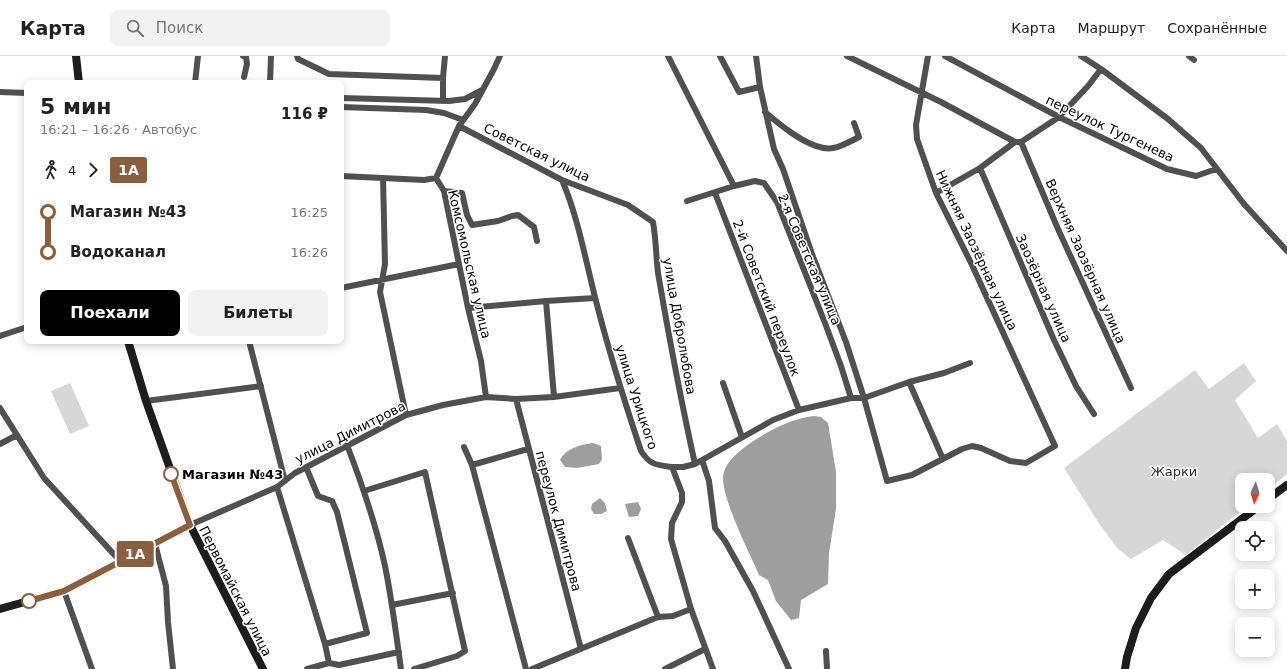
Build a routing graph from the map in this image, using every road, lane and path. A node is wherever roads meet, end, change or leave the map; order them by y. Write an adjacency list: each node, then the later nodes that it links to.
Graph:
1 (76, 56): 18 (street)
2 (198, 56): 19 (street)
3 (243, 56): 16 (street)
4 (271, 56): 20 (street)
5 (297, 56): 17 (street)
6 (445, 56): 17 (street)
7 (500, 56): 22 (street, Комсомольская улица)
8 (668, 56): 40 (street)
9 (720, 56): 21 (street)
10 (756, 56): 21 (street)
11 (847, 56): 24 (street)
12 (928, 56): 24 (street, Нижняя Заозёрная улица)
13 (945, 56): 30 (street, переулок Тургенева)
14 (1081, 56): 15 (street)
15 (1101, 69): 30 (street); 35 (street)
16 (244, 77)
17 (443, 78): 27 (street)
18 (79, 80)
19 (195, 80)
20 (270, 80)
21 (760, 87): 29 (street)
22 (483, 89): 27 (street); 31 (street, Комсомольская улица)
23 (0, 92): 25 (street)
24 (922, 93): 33 (street); 43 (street, Нижняя Заозёрная улица)
25 (24, 94)
26 (344, 98): 27 (street)
27 (443, 101)
28 (344, 107): 31 (street, Советская улица)
29 (765, 112): 32 (street); 44 (street)
30 (1059, 117): 33 (street); 35 (street, переулок Тургенева)
31 (461, 123): 38 (street, Комсомольская улица); 39 (street, Советская улица)
32 (854, 123)
33 (1018, 142): 34 (street); 65 (street, Верхняя Заозёрная улица)
34 (980, 168): 43 (street); 74 (street, Заозёрная улица)
35 (1216, 169): 49 (street)
36 (344, 176): 37 (street)
37 (383, 178): 38 (street); 51 (street)
38 (436, 178): 41 (street, Комсомольская улица)
39 (562, 180): 47 (street, Советская улица); 53 (street, улица Урицкого)
40 (734, 186): 42 (street); 46 (street, 2-я Советская улица)
41 (444, 191): 48 (street); 50 (street, Комсомольская улица)
42 (715, 193): 45 (street); 73 (street, 2-й Советский переулок)
43 (936, 193): 83 (street, Нижняя Заозёрная улица)
44 (791, 195): 46 (street); 69 (street)
45 (686, 201)
46 (777, 202): 68 (street, 2-я Советская улица)
47 (628, 205): 84 (street, улица Добролюбова)
48 (537, 241)
49 (1287, 251)
50 (459, 264): 51 (street); 55 (street, Комсомольская улица)
51 (383, 279): 52 (street); 75 (street)
52 (344, 287)
53 (595, 298): 54 (street); 64 (street, улица Урицкого)
54 (546, 301): 55 (street); 67 (street)
55 (468, 308): 66 (street, Комсомольская улица)
56 (24, 328): 57 (street)
57 (0, 336)
58 (129, 344): 71 (street, Первомайская улица)
59 (251, 344): 63 (street)
60 (970, 363): 61 (street)
61 (909, 382): 69 (street); 83 (street)
62 (723, 383): 77 (street)
63 (261, 386): 71 (street); 88 (street)
64 (620, 388): 67 (street, улица Димитрова); 87 (street, улица Урицкого)
65 (1131, 388)
66 (486, 397): 70 (street, улица Димитрова); 75 (street, улица Димитрова)
67 (554, 397): 70 (street, улица Димитрова)
68 (851, 398): 69 (street); 73 (street)
69 (864, 398): 83 (street)
70 (516, 399): 81 (street, переулок Димитрова)
71 (146, 401): 94 (street, Первомайская улица)
72 (0, 408): 76 (street)
73 (800, 410): 77 (street)
74 (1094, 414)
75 (406, 415): 79 (street, улица Димитрова)
76 (17, 435): 78 (street); 97 (street)
77 (742, 437): 82 (street)
78 (0, 444)
79 (347, 445): 86 (street, улица Димитрова); 91 (street)
80 (464, 447): 85 (street)
81 (528, 449): 85 (street); 105 (street, переулок Димитрова)
82 (702, 460): 84 (street); 120 (street)
83 (943, 460)
84 (695, 464): 87 (street, улица Урицкого)
85 (472, 465): 116 (street)
86 (306, 467): 88 (street, улица Димитрова); 104 (street)
87 (672, 467): 102 (street)
88 (285, 481): 90 (street, улица Димитрова)
89 (1287, 485): 92 (street)
90 (277, 487): 94 (street, улица Димитрова); 104 (street)
91 (364, 491): 99 (street); 100 (street)
92 (1275, 494)
93 (1250, 513): 122 (street)
94 (190, 525): 96 (street, улица Димитрова); 112 (street, Первомайская улица)
95 (628, 538): 103 (street)
96 (155, 544): 97 (street, улица Димитрова); 111 (street)
97 (121, 562): 98 (street, улица Димитрова)
98 (64, 591): 101 (street, улица Димитрова); 110 (street)
99 (453, 593): 100 (street); 115 (street)
100 (392, 604): 108 (street)
101 (0, 609)
102 (691, 609): 103 (street); 106 (street)
103 (658, 617): 105 (street)
104 (325, 644): 109 (street)
105 (581, 649): 117 (street)
106 (705, 649): 118 (street); 119 (street)
107 (826, 651): 121 (street)
108 (399, 652): 109 (street); 114 (street)
109 (329, 663): 113 (street)
110 (92, 669)
111 (173, 669)
112 (262, 669)
113 (307, 669)
114 (401, 669)
115 (414, 669)
116 (526, 669)
117 (532, 669)
118 (665, 669)
119 (713, 669)
120 (789, 669)
121 (827, 669)
122 (1125, 669)

